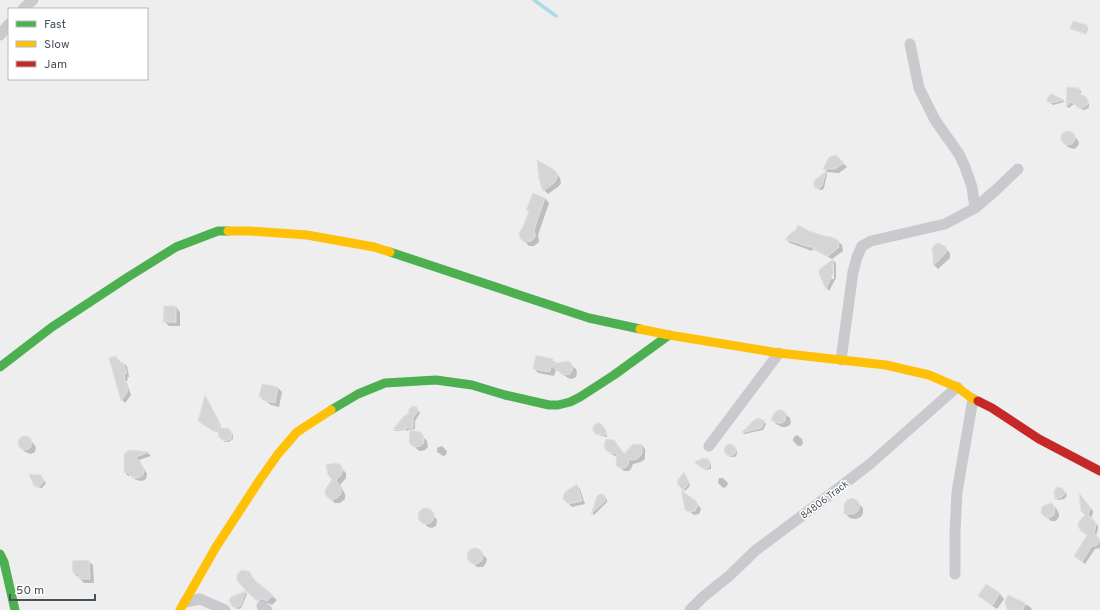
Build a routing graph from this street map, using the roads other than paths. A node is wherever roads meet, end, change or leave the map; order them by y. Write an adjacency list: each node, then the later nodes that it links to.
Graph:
1 (34, 0): 2 (street)
2 (24, 8)
3 (8, 25): 4 (street)
4 (0, 35)
5 (910, 44): 7 (street)
6 (1018, 169): 7 (street)
7 (975, 208): 10 (street)
8 (669, 335): 9 (street); 11 (street); 18 (street)
9 (779, 353): 10 (street); 14 (street)
10 (841, 360): 12 (street)
11 (0, 367)
12 (957, 387): 13 (street); 21 (street, 84806 Track)
13 (973, 399): 15 (street); 17 (street)
14 (709, 446)
15 (1100, 471)
16 (0, 554): 19 (street)
17 (956, 574)
18 (182, 606): 20 (street)
19 (15, 610)
20 (225, 610)
21 (690, 610)

